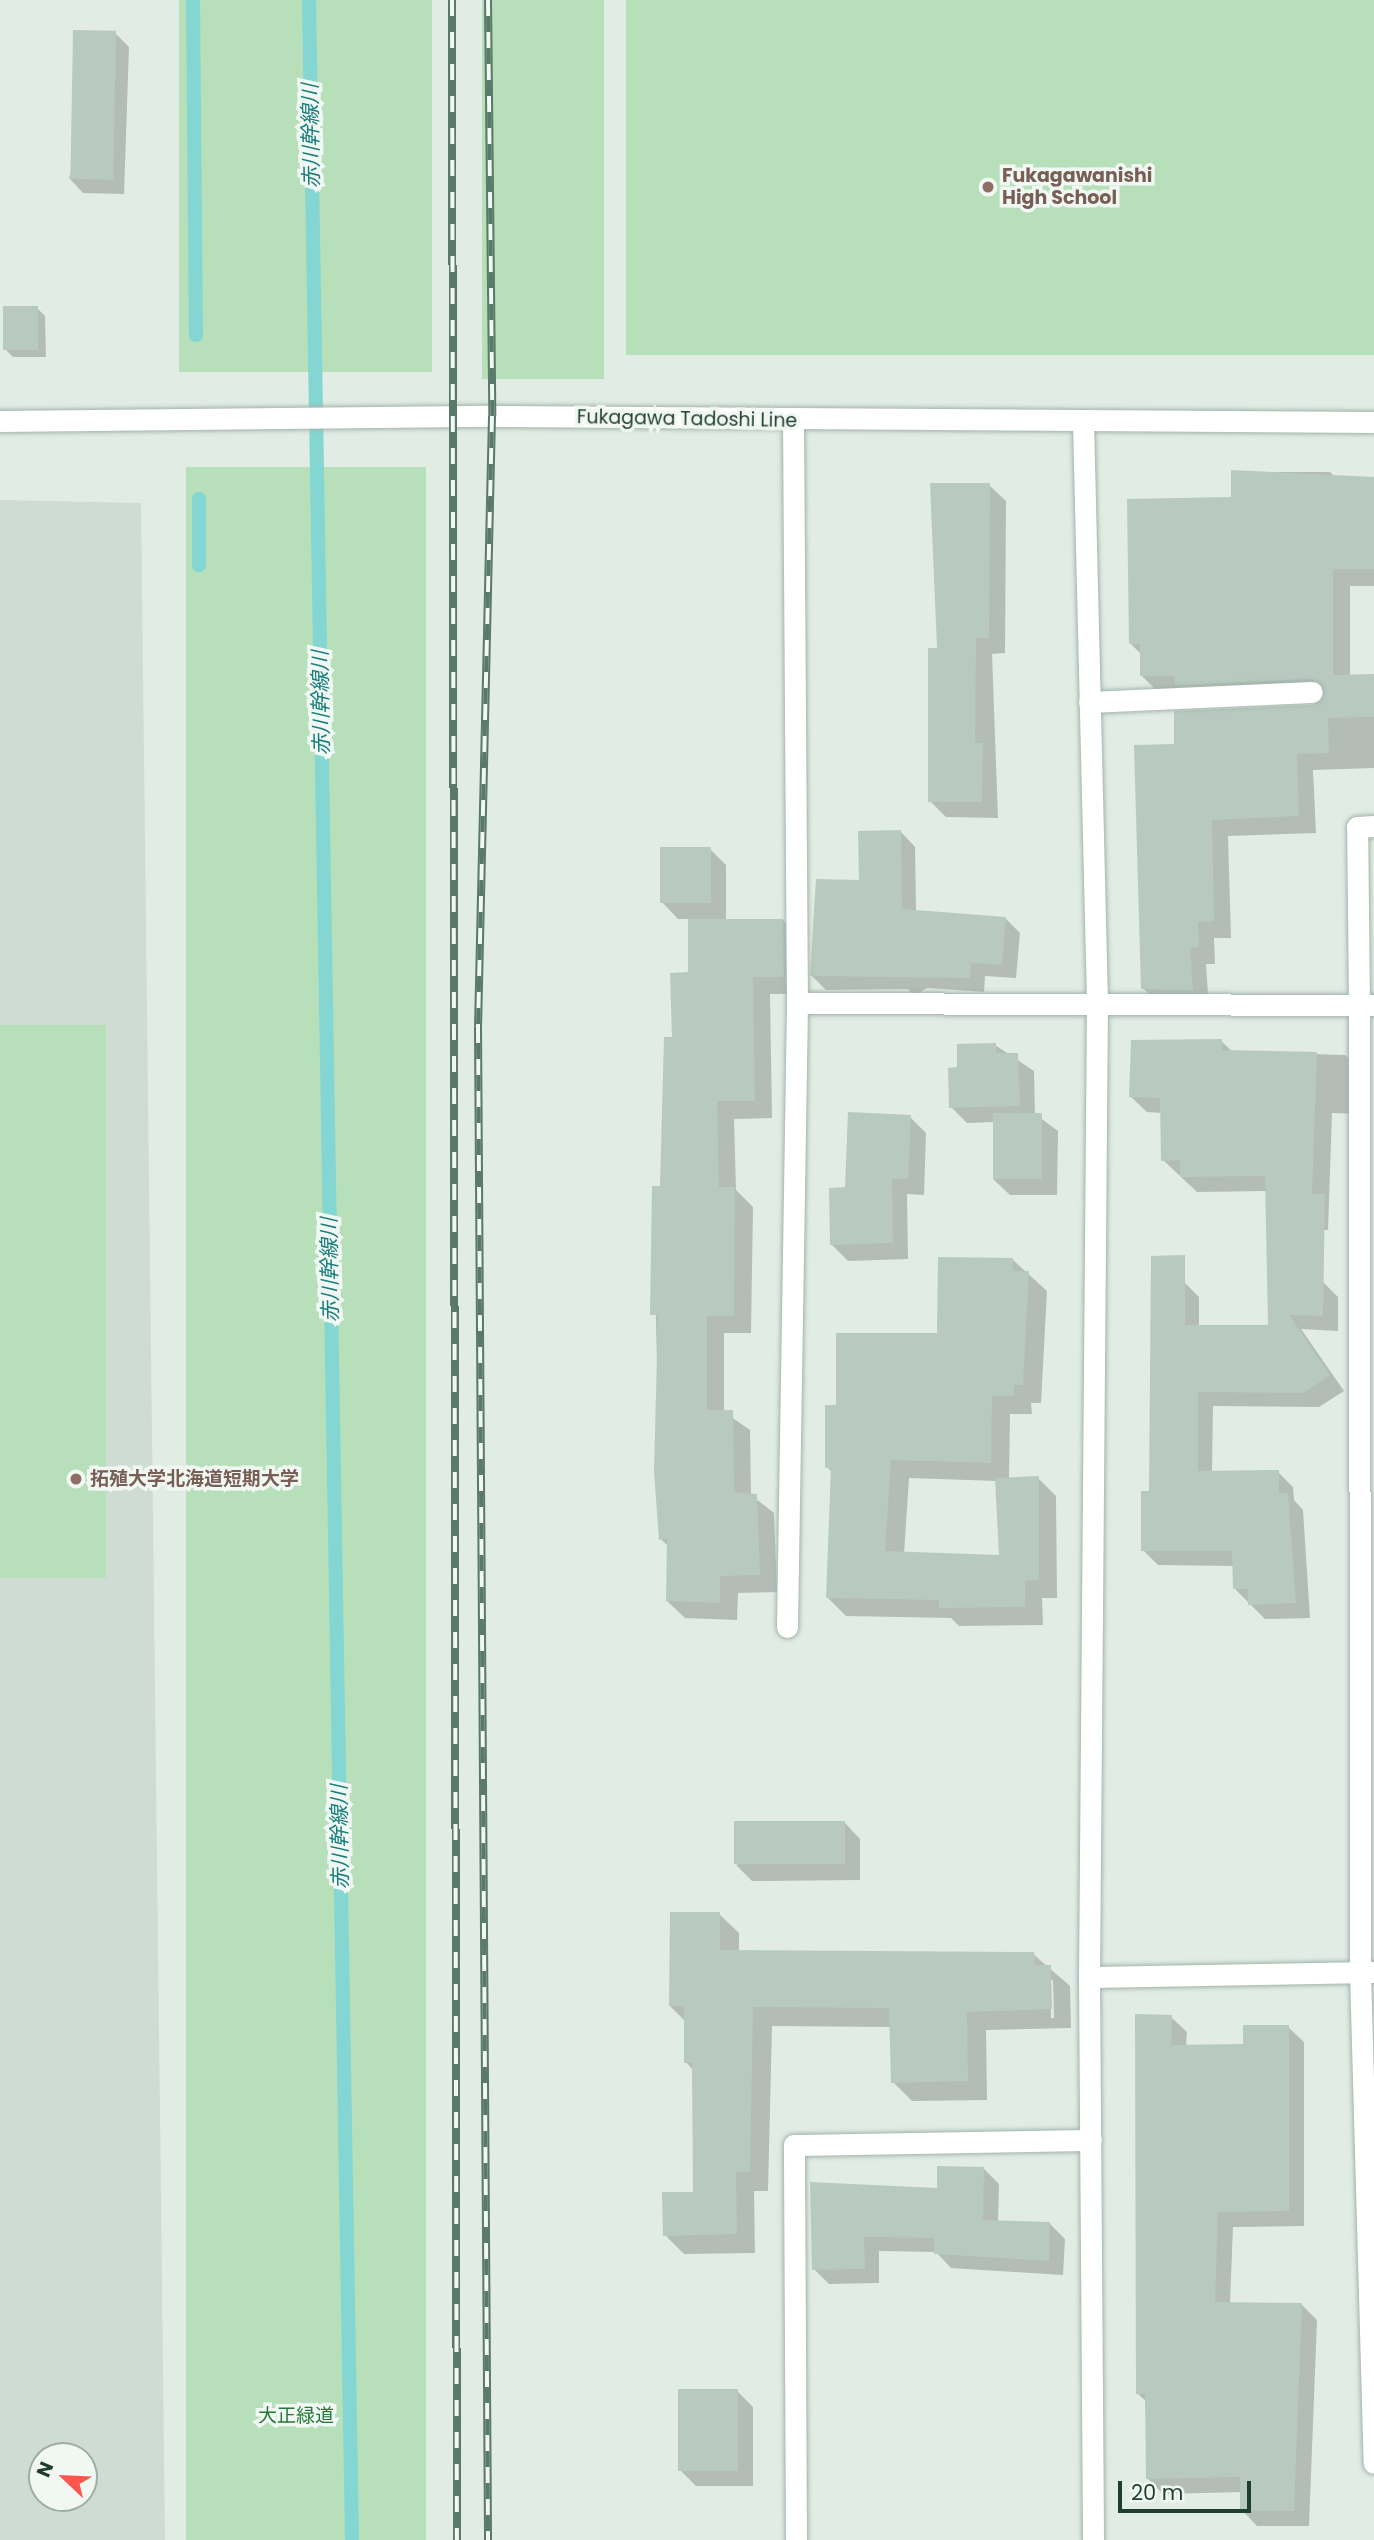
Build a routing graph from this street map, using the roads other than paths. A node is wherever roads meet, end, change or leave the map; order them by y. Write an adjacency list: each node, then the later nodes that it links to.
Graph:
1 (0, 421): 2 (street, Fukagawa Tadoshi Line)
2 (793, 421): 3 (street, Fukagawa Tadoshi Line); 9 (street)
3 (1083, 421): 4 (street, Fukagawa Tadoshi Line); 6 (street)
4 (1374, 422)
5 (1312, 692): 6 (street)
6 (1089, 702): 8 (street)
7 (1374, 826): 10 (street)
8 (1097, 1002): 9 (street); 10 (street); 13 (street)
9 (797, 1003): 11 (street)
10 (1366, 1005): 12 (street)
11 (787, 1627)
12 (1367, 1972): 13 (street); 15 (street)
13 (1089, 1977): 14 (street)
14 (1091, 2140): 16 (street); 17 (street)
15 (1374, 2463)
16 (796, 2540)
17 (1093, 2540)

